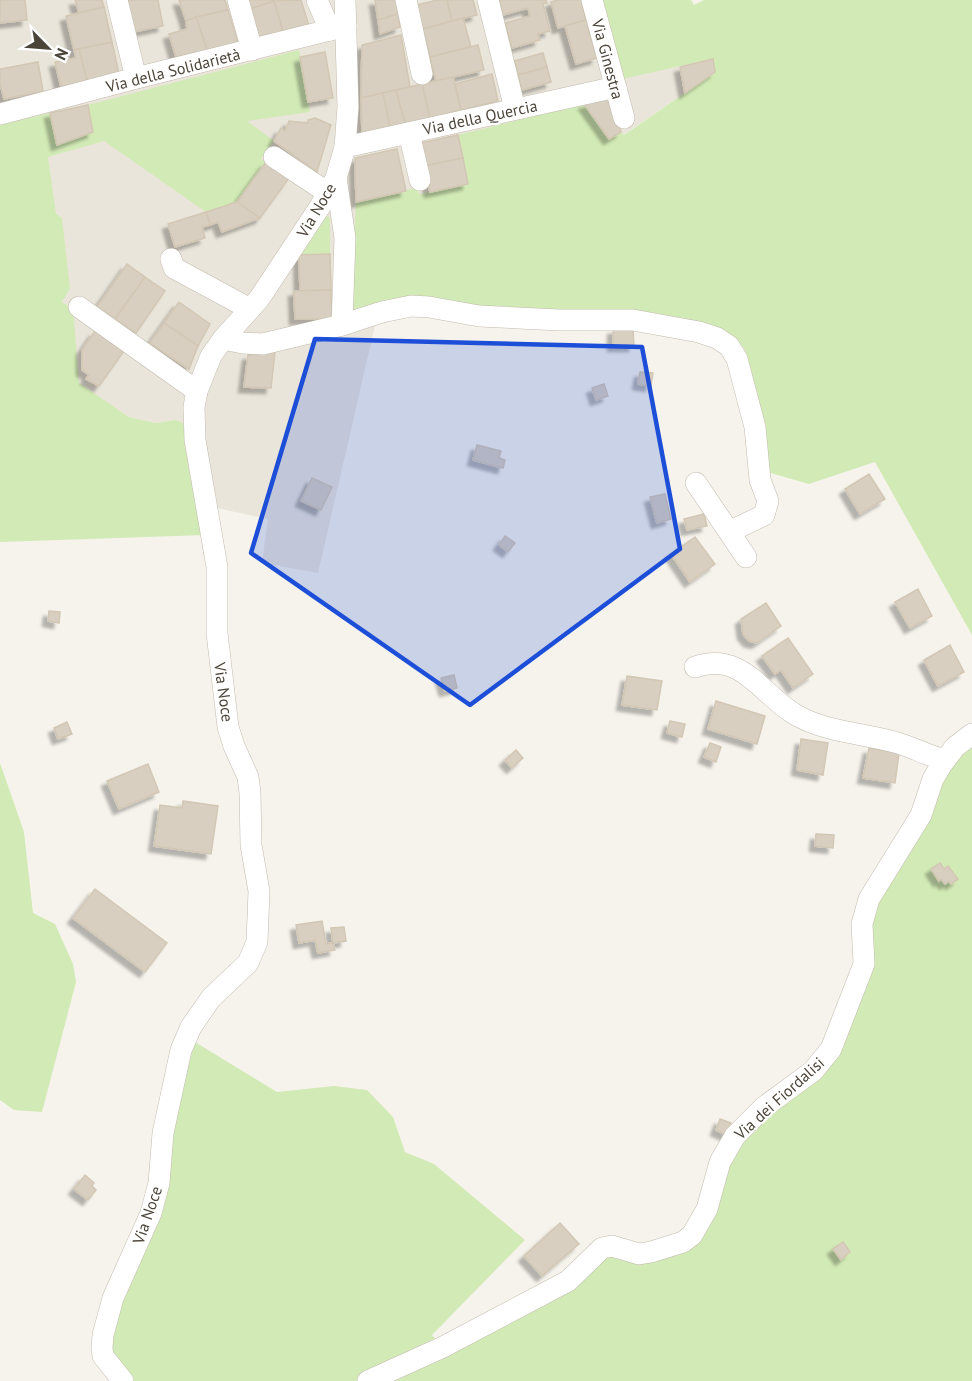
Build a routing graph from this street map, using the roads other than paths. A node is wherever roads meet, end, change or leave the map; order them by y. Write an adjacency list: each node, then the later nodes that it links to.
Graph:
1 (117, 0): 11 (street)
2 (238, 0): 9 (street)
3 (317, 0): 8 (street)
4 (345, 0): 8 (street, Via Noce)
5 (406, 0): 10 (street)
6 (488, 0): 13 (street)
7 (592, 0): 12 (street, Via Ginestra)
8 (338, 28): 9 (street, Via della Solidarietà); 17 (street, Via Noce)
9 (252, 50): 11 (street, Via della Solidarietà)
10 (422, 74)
11 (136, 78): 14 (street, Via della Solidarietà)
12 (616, 87): 13 (street, Via della Quercia); 15 (street, Via Ginestra)
13 (515, 109): 16 (street, Via della Quercia)
14 (0, 114)
15 (624, 118)
16 (408, 133): 17 (street, Via della Quercia); 19 (street)
17 (345, 147): 20 (street, Via Noce)
18 (274, 157): 20 (street)
19 (420, 180)
20 (332, 185): 23 (street, Via Noce); 24 (street)
21 (171, 259): 23 (street)
22 (79, 307): 26 (street)
23 (250, 309): 25 (street, Via Noce)
24 (342, 325): 25 (street); 28 (street)
25 (223, 339): 26 (street, Via Noce)
26 (197, 391): 33 (street, Via Noce)
27 (696, 483): 28 (street)
28 (729, 532): 29 (street)
29 (746, 557)
30 (695, 667): 32 (street)
31 (972, 734): 32 (street, Via dei Fiordalisi)
32 (945, 760): 34 (street, Via dei Fiordalisi)
33 (123, 1381)
34 (368, 1381)

